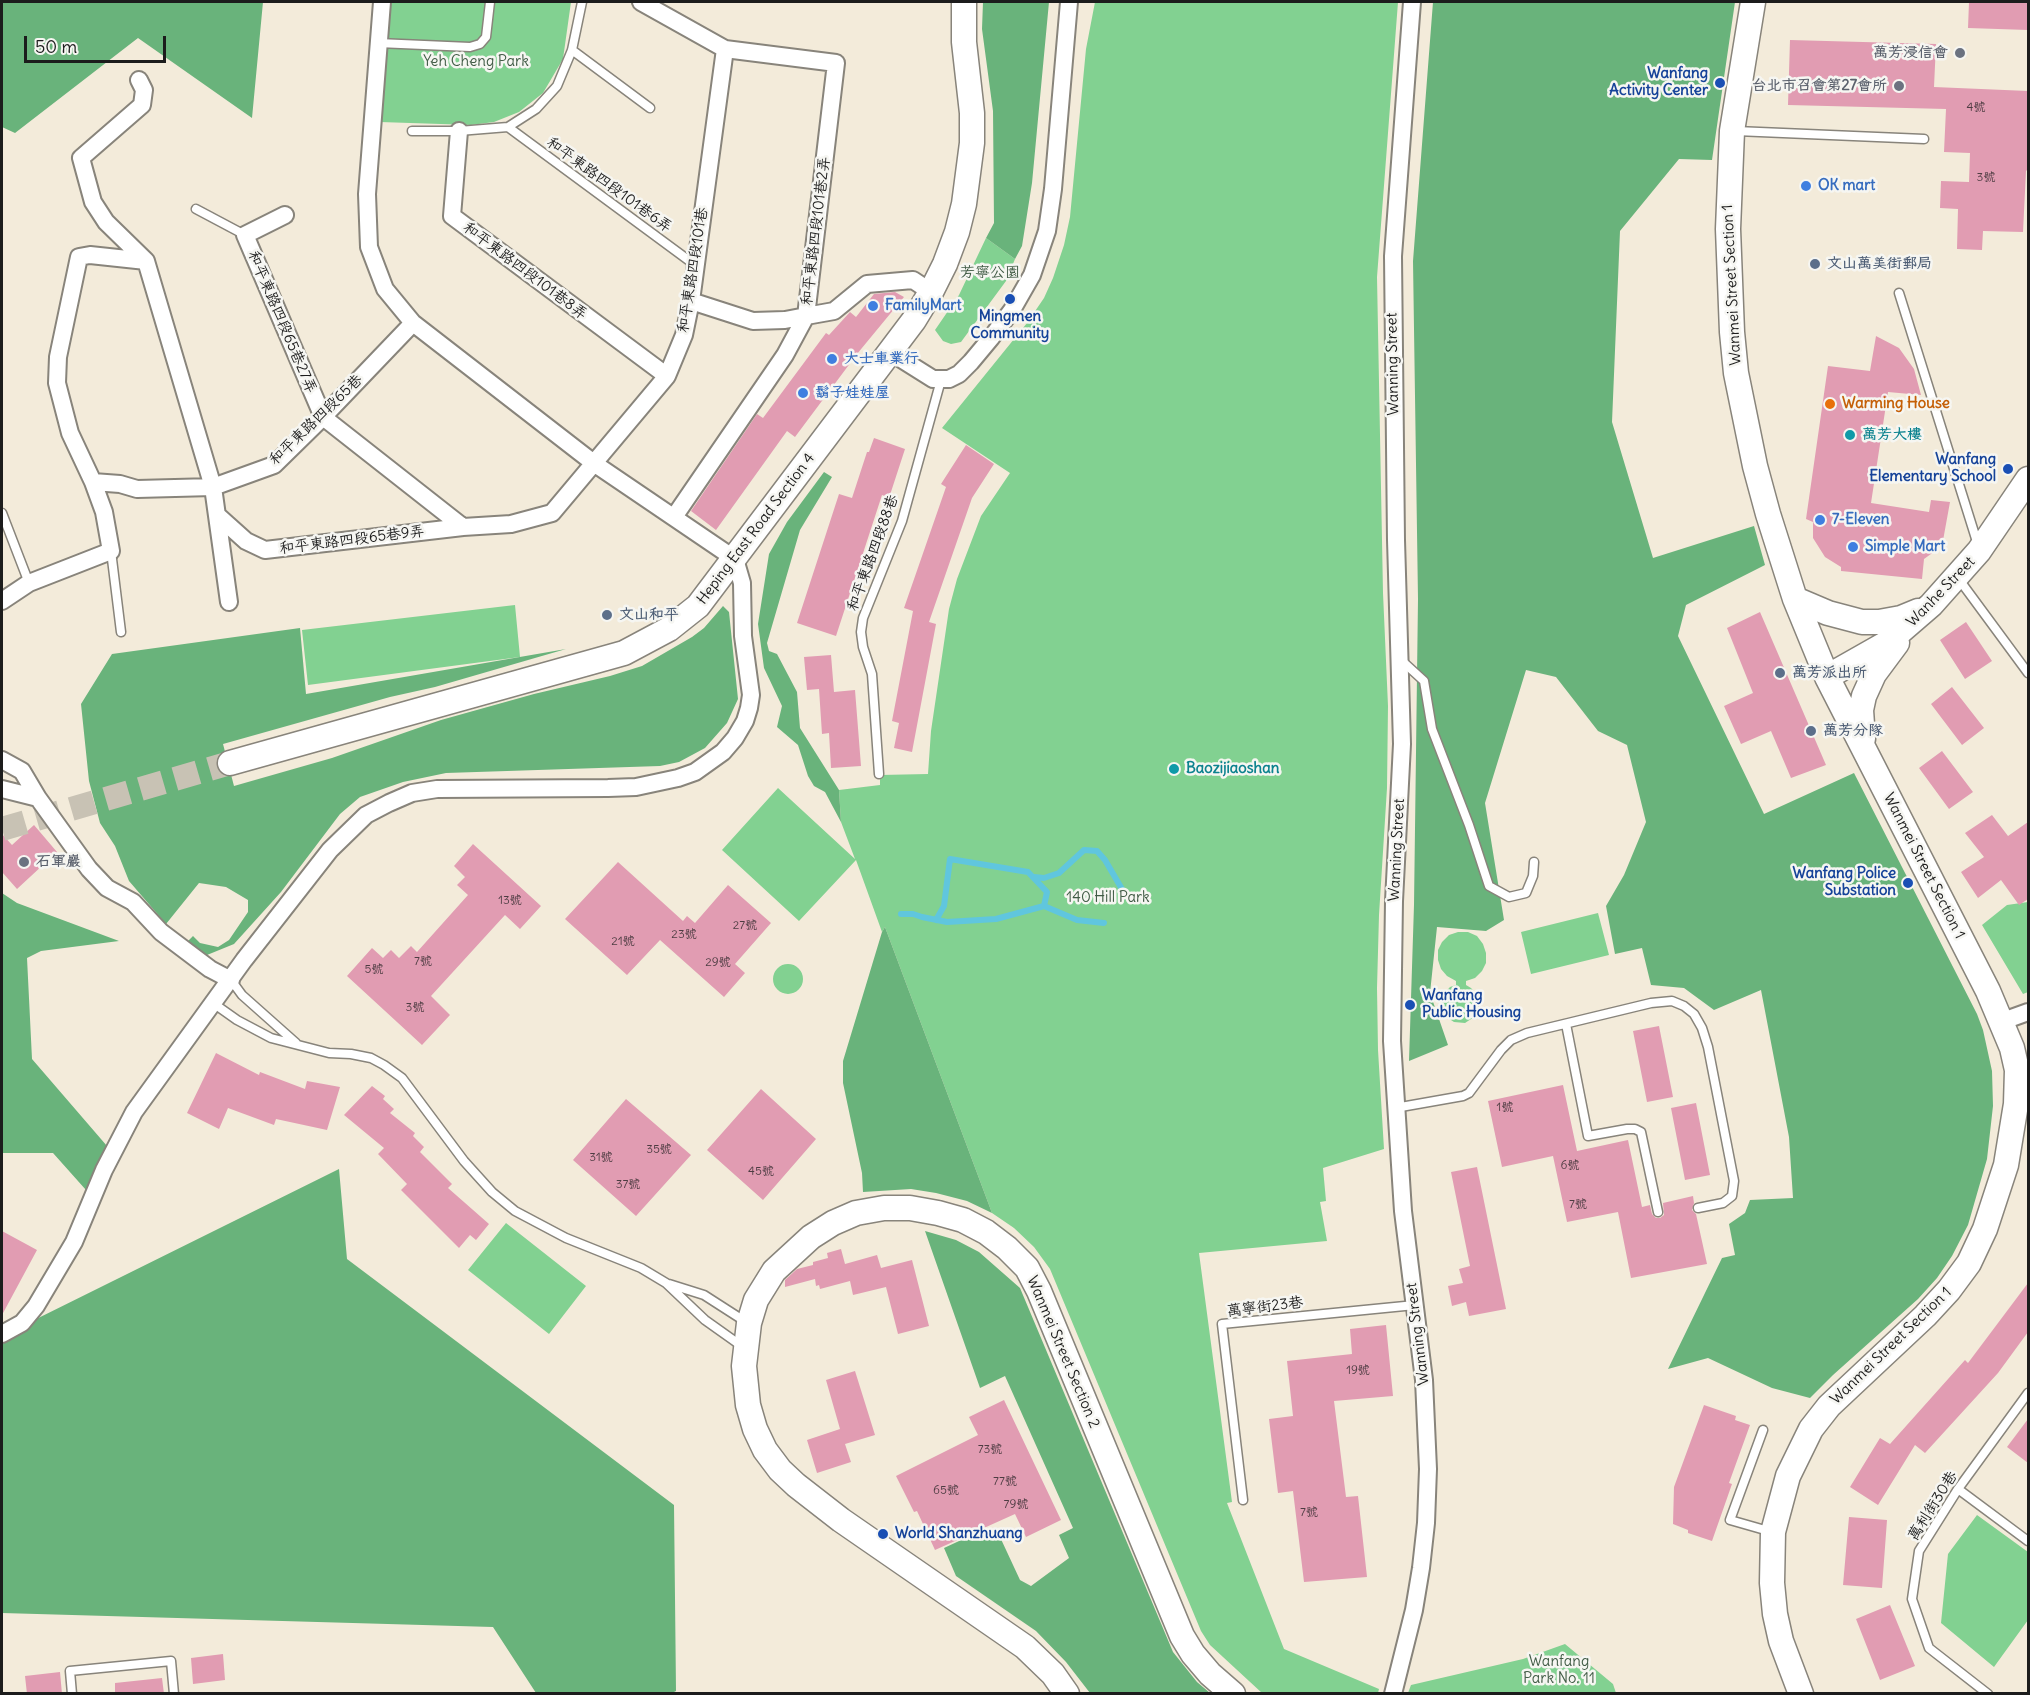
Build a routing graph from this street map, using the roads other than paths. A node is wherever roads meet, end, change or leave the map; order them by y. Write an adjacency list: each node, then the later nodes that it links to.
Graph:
1 (382, 2): 9 (street)
2 (490, 2): 9 (lane)
3 (582, 2): 11 (lane)
4 (641, 2): 10 (street)
5 (964, 2): 24 (street, Heping East Road Section 4)
6 (1069, 2): 31 (street)
7 (1412, 2): 52 (street, Wanning Street)
8 (1753, 2): 17 (street, Wanmei Street Section 1)
9 (378, 43): 28 (street)
10 (725, 49): 23 (street, 和平東路四段101巷); 27 (street, 和平東路四段101巷2弄)
11 (572, 50): 13 (lane); 14 (lane)
12 (139, 80): 22 (street)
13 (650, 108)
14 (508, 127): 16 (lane); 23 (lane, 和平東路四段101巷6弄)
15 (412, 131): 16 (lane)
16 (459, 131): 30 (street, 和平東路四段101巷8弄)
17 (1732, 131): 18 (lane); 46 (street, Wanmei Street Section 1)
18 (1924, 139)
19 (196, 209): 21 (lane)
20 (285, 215): 21 (street, 和平東路四段65巷27弄)
21 (245, 235): 32 (street, 和平東路四段65巷27弄)
22 (146, 261): 35 (street); 36 (street)
23 (695, 265): 26 (street, 和平東路四段101巷)
24 (931, 292): 27 (street); 29 (street, Heping East Road Section 4)
25 (1899, 293): 42 (lane)
26 (691, 301): 27 (street, 和平東路四段101巷2弄); 30 (street, 和平東路四段101巷)
27 (806, 316): 39 (street)
28 (412, 322): 32 (street, 和平東路四段65巷); 33 (street)
29 (890, 352): 31 (street); 43 (street, Heping East Road Section 4)
30 (667, 376): 33 (street, 和平東路四段101巷)
31 (941, 380): 58 (lane, 和平東路四段88巷)
32 (324, 417): 36 (street, 和平東路四段65巷); 40 (street, 和平東路四段65巷9弄)
33 (595, 464): 39 (street); 40 (street, 和平東路四段65巷9弄)
34 (2028, 479): 42 (street, Wanhe Street)
35 (93, 482): 36 (street, 和平東路四段65巷); 41 (street)
36 (213, 487): 38 (street)
37 (2, 513): 45 (lane)
38 (217, 515): 40 (street, 和平東路四段65巷9弄); 48 (street)
39 (674, 517): 43 (street)
40 (463, 527)
41 (111, 551): 45 (street); 51 (lane)
42 (1979, 551): 44 (street, Wanhe Street)
43 (735, 559): 57 (street, Heping East Road Section 4); 62 (street)
44 (1958, 577): 49 (street, Wanhe Street); 53 (lane)
45 (29, 583): 47 (street)
46 (1795, 599): 49 (street); 54 (street, Wanmei Street Section 1)
47 (2, 601)
48 (229, 602)
49 (1931, 605): 50 (street, Wanhe Street)
50 (1908, 626): 54 (street, Wanhe Street); 55 (street)
51 (121, 632)
52 (1400, 660): 61 (lane); 68 (street, Wanning Street)
53 (2028, 673)
54 (1827, 677): 55 (street, Wanmei Street Section 1)
55 (1865, 753): 65 (street, Wanmei Street Section 1)
56 (2, 760): 60 (street)
57 (230, 763)
58 (879, 774)
59 (2, 789): 60 (street)
60 (38, 798): 62 (street)
61 (1534, 862)
62 (231, 980): 63 (street); 67 (lane)
63 (213, 1003): 67 (lane); 74 (street)
64 (2028, 1012): 65 (street)
65 (2003, 1021): 80 (street, Wanmei Street Section 1)
66 (1566, 1024): 68 (lane); 69 (lane); 70 (lane)
67 (297, 1044): 71 (lane)
68 (1395, 1108): 72 (street, Wanning Street)
69 (1698, 1208)
70 (1658, 1212)
71 (666, 1283): 73 (lane); 75 (lane)
72 (1415, 1305): 79 (lane, 萬寧街23巷); 86 (street, Wanning Street)
73 (749, 1323): 75 (street, Wanmei Street Section 2); 85 (street, Wanmei Street Section 2)
74 (2, 1334)
75 (745, 1349): 84 (street, Wanmei Street Section 2)
76 (2028, 1392): 78 (lane, 萬利街30巷)
77 (1763, 1430): 80 (lane)
78 (1958, 1489): 81 (lane); 88 (lane, 萬利街30巷)
79 (1244, 1500)
80 (1773, 1532): 87 (street, Wanmei Street Section 1)
81 (2028, 1541)
82 (72, 1694): 83 (lane)
83 (174, 1694)
84 (1066, 1694)
85 (1233, 1694)
86 (1393, 1694)
87 (1801, 1694)
88 (1988, 1694)

